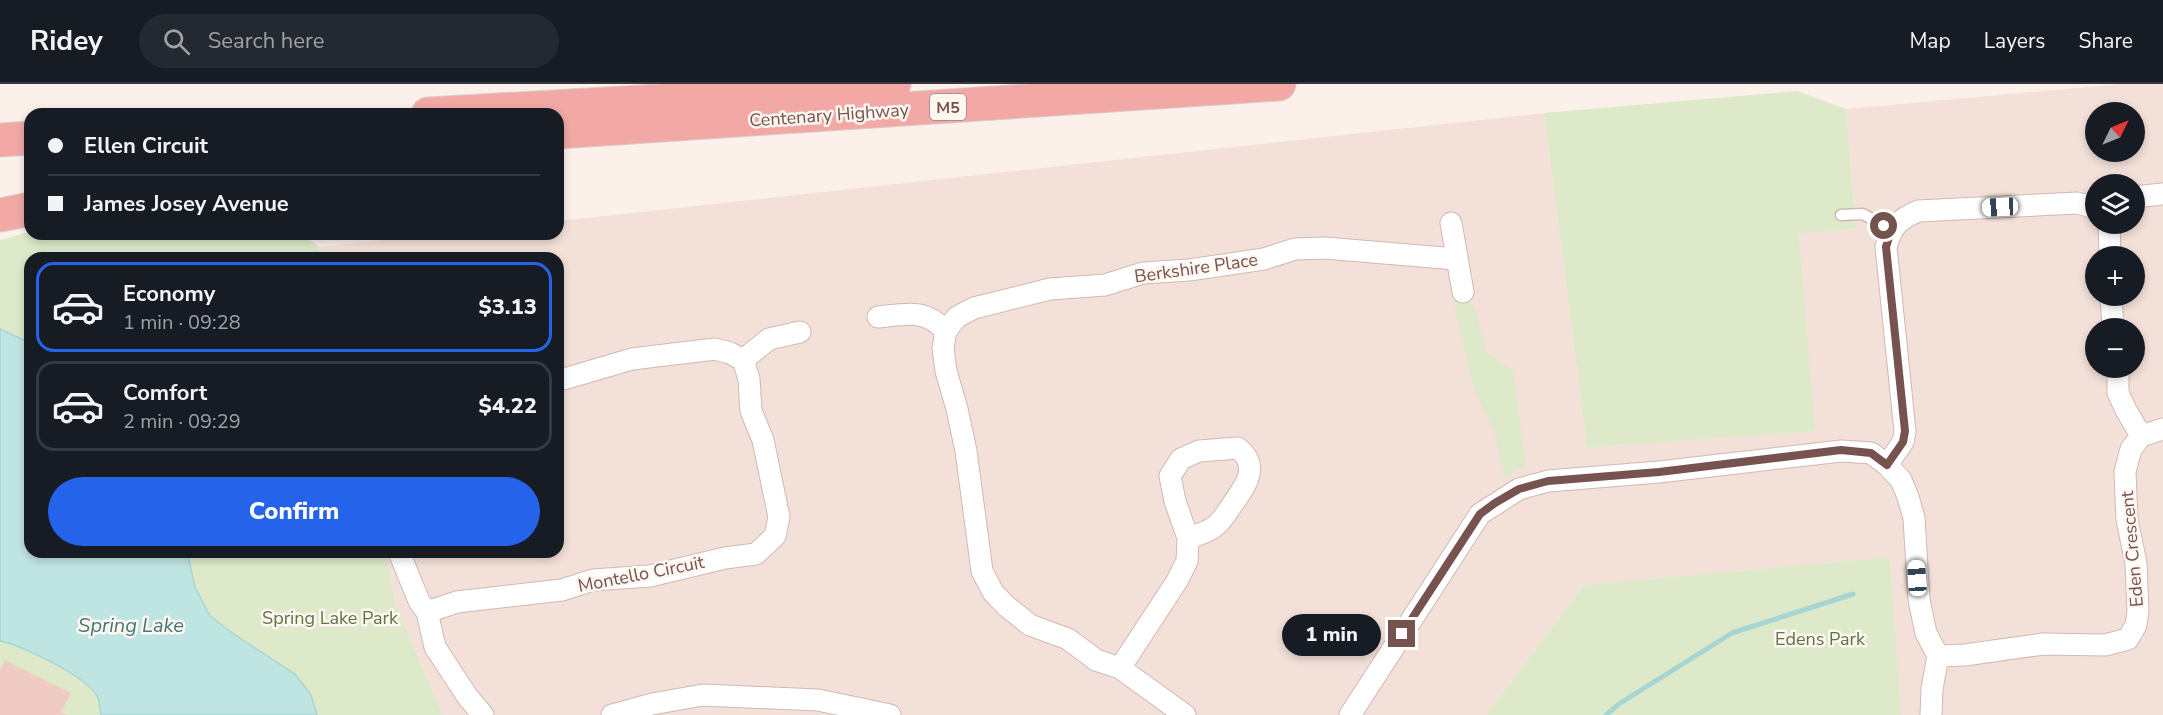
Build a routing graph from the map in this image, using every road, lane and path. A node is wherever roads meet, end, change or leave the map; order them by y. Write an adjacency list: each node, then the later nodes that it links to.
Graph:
1 (894, 84): 3 (highway, Centenary Highway)
2 (1279, 84): 6 (highway, Centenary Highway / M5)
3 (534, 108)
4 (0, 129): 5 (highway)
5 (24, 129)
6 (616, 129): 7 (highway, Centenary Highway / M5); 10 (highway)
7 (564, 132)
8 (24, 138): 9 (highway)
9 (0, 140)
10 (564, 142)
11 (24, 156): 12 (highway)
12 (0, 157)
13 (2163, 194): 14 (street)
14 (2145, 196)
15 (2085, 205): 20 (street)
16 (24, 210): 17 (highway)
17 (0, 215)
18 (1841, 215): 20 (lane)
19 (1451, 224): 21 (street)
20 (1891, 230): 31 (street)
21 (1456, 259): 22 (street); 24 (street, Berkshire Place)
22 (1463, 292)
23 (878, 317): 24 (street)
24 (946, 331): 37 (street)
25 (800, 332): 26 (street)
26 (743, 360): 27 (street); 34 (street, Montello Circuit)
27 (564, 377)
28 (2118, 378): 30 (street)
29 (2163, 429): 30 (street)
30 (2141, 436): 35 (street, Eden Crescent)
31 (1887, 465): 35 (street); 43 (street)
32 (1188, 538): 32 (street); 37 (street)
33 (401, 558): 34 (street)
34 (427, 612): 36 (street)
35 (1938, 656): 44 (street)
36 (447, 664): 38 (street); 39 (street)
37 (1120, 668): 42 (street)
38 (465, 715)
39 (483, 715)
40 (612, 715): 41 (street)
41 (890, 715)
42 (1185, 715)
43 (1350, 715)
44 (1931, 715)

